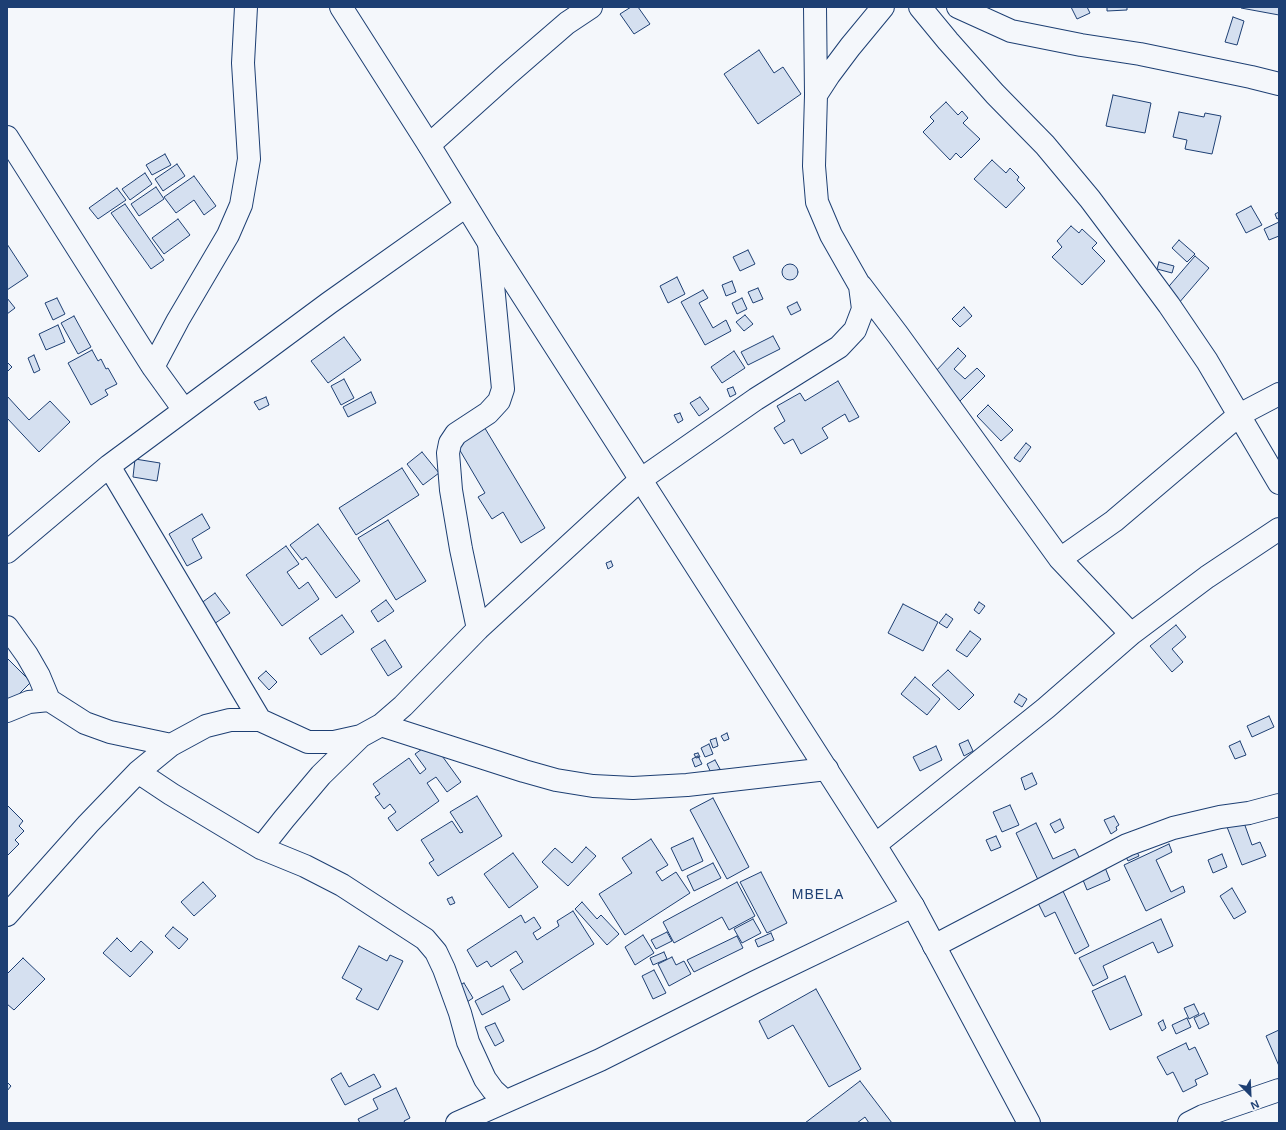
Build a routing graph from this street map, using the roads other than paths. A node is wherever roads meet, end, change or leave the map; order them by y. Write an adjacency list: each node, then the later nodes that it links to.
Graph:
1 (246, 7): 15 (main road)
2 (341, 7): 11 (main road)
3 (591, 7): 11 (main road)
4 (815, 7): 9 (main road)
5 (883, 7): 9 (main road)
6 (920, 7): 18 (main road)
7 (958, 7): 8 (main road)
8 (1279, 84)
9 (816, 95): 14 (main road)
10 (7, 137): 15 (main road)
11 (429, 145): 12 (main road)
12 (466, 206): 13 (main road); 17 (main road)
13 (489, 243): 20 (main road); 26 (main road)
14 (860, 286): 20 (main road); 24 (main road)
15 (153, 367): 17 (main road)
16 (1279, 394): 18 (main road)
17 (184, 410): 19 (main road)
18 (1240, 415): 21 (main road); 24 (main road)
19 (109, 466): 23 (main road); 30 (main road)
20 (640, 480): 26 (main road); 34 (main road)
21 (1279, 483)
22 (1279, 529): 27 (main road)
23 (9, 547)
24 (1060, 559): 27 (main road)
25 (7, 627): 28 (main road)
26 (478, 629): 31 (main road)
27 (1131, 634): 37 (main road)
28 (49, 700): 29 (main road); 33 (main road)
29 (7, 711)
30 (260, 720): 32 (main road); 33 (main road)
31 (381, 725): 32 (main road); 34 (main road)
32 (361, 736): 38 (main road)
33 (171, 745): 35 (main road)
34 (826, 769): 37 (main road)
35 (138, 772): 38 (main road); 40 (main road)
36 (1279, 805): 41 (main road)
37 (875, 845): 39 (main road)
38 (262, 848): 43 (main road)
39 (913, 906): 41 (main road); 43 (main road)
40 (7, 915)
41 (934, 946): 45 (main road)
42 (1279, 1090): 46 (main road)
43 (505, 1101): 44 (main road)
44 (457, 1123)
45 (1030, 1123)
46 (1189, 1123)

